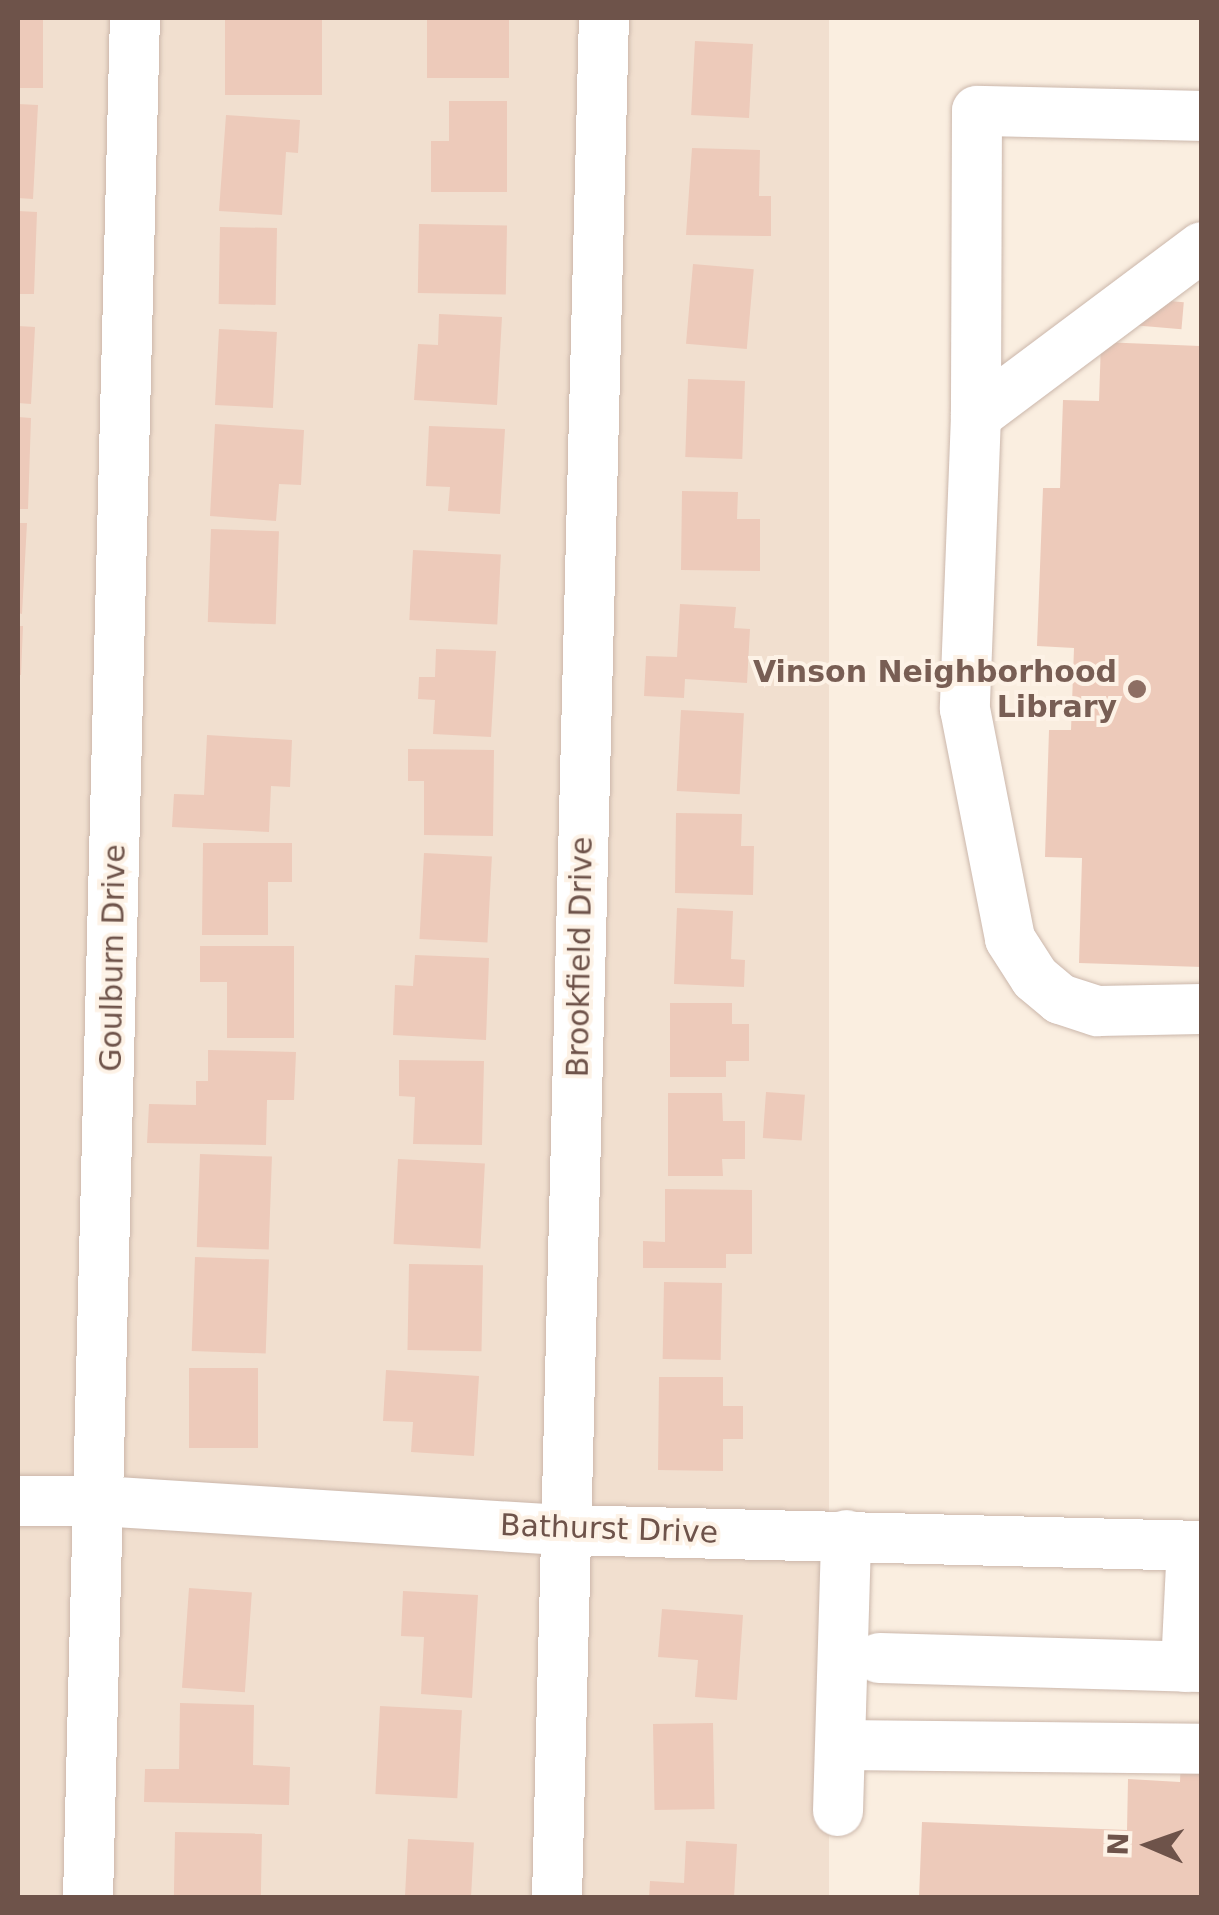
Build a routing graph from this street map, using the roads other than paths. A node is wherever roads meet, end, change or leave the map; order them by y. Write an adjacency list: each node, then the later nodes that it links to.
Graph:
1 (134, 18): 8 (street, Goulburn Drive)
2 (604, 18): 9 (street, Brookfield Drive)
3 (1202, 116): 5 (street)
4 (1202, 248): 5 (street)
5 (976, 416): 6 (street)
6 (1202, 1009)
7 (18, 1501): 8 (street, Bathurst Drive)
8 (100, 1501): 9 (street, Bathurst Drive); 17 (street, Goulburn Drive)
9 (566, 1530): 10 (street, Bathurst Drive); 18 (street, Brookfield Drive)
10 (846, 1536): 11 (street, Bathurst Drive); 14 (street)
11 (1196, 1546): 13 (street)
12 (879, 1658): 13 (street)
13 (1194, 1667)
14 (842, 1745): 15 (street); 16 (street)
15 (1202, 1749)
16 (838, 1811)
17 (88, 1898)
18 (558, 1898)

